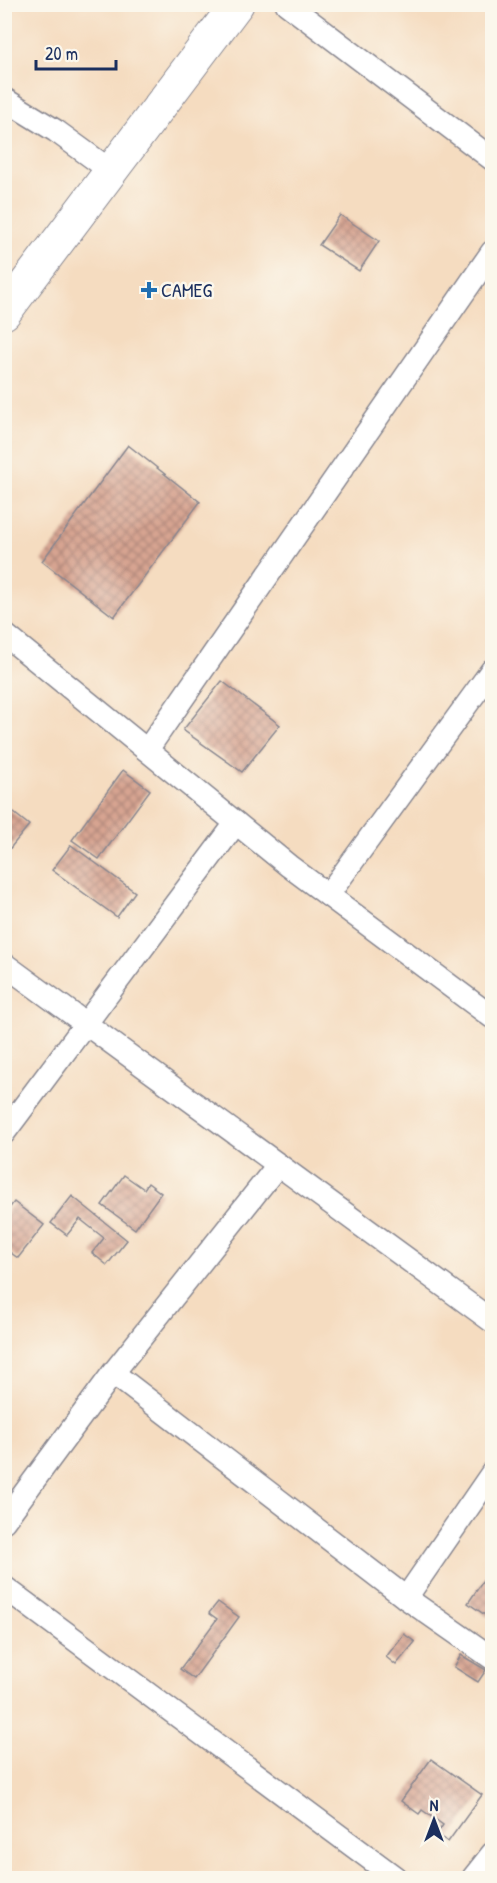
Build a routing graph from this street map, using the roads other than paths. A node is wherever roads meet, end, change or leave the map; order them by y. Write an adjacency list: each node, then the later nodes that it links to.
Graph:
1 (237, 4): 5 (street)
2 (287, 4): 4 (street)
3 (4, 99): 5 (street)
4 (492, 159)
5 (111, 171): 7 (street)
6 (492, 252): 10 (street)
7 (4, 313)
8 (4, 634): 10 (street)
9 (492, 669): 12 (street)
10 (147, 750): 11 (street)
11 (236, 823): 12 (street); 15 (street)
12 (328, 895): 14 (street)
13 (4, 964): 15 (street)
14 (492, 1017)
15 (85, 1024): 16 (street); 17 (street)
16 (4, 1133)
17 (278, 1165): 18 (street); 19 (street)
18 (492, 1321)
19 (113, 1373): 21 (street); 23 (street)
20 (492, 1473): 23 (street)
21 (4, 1521)
22 (4, 1587): 26 (street)
23 (405, 1598): 24 (street)
24 (492, 1658)
25 (492, 1854): 27 (street)
26 (396, 1878)
27 (473, 1878)

